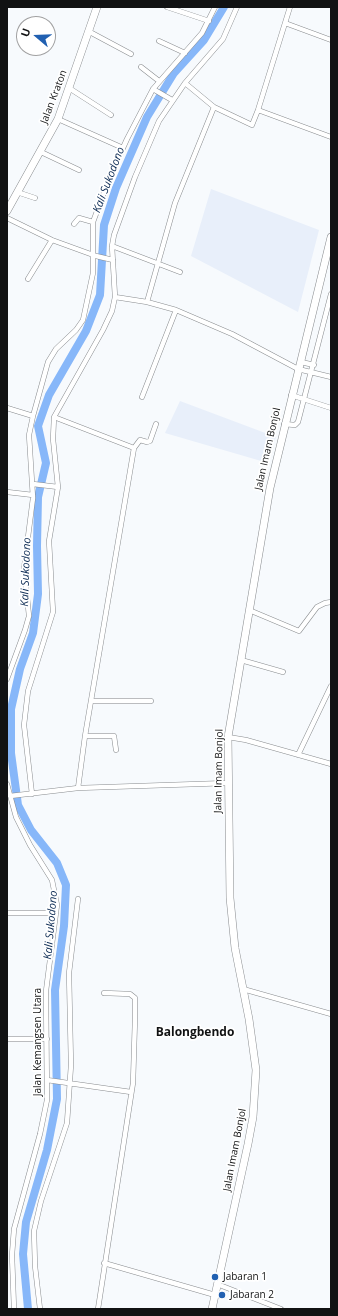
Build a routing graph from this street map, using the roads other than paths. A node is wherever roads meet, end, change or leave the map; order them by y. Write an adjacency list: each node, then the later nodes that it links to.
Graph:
1 (97, 7): 8 (main road, Jalan Kraton)
2 (166, 7): 6 (street)
3 (215, 7): 6 (street)
4 (238, 7): 15 (street)
5 (290, 7): 7 (street)
6 (209, 21): 11 (street)
7 (285, 23): 9 (street); 20 (street)
8 (88, 31): 12 (street); 16 (main road, Jalan Kraton)
9 (331, 40)
10 (159, 41): 11 (street)
11 (185, 53): 14 (street)
12 (131, 54)
13 (141, 67): 14 (street)
14 (159, 81): 17 (street)
15 (185, 83): 18 (street); 19 (street)
16 (69, 88): 21 (street); 22 (main road, Jalan Kraton)
17 (155, 90): 18 (street); 24 (street)
18 (170, 99): 35 (street)
19 (214, 107): 20 (street); 38 (street)
20 (258, 110): 23 (street)
21 (111, 115)
22 (58, 119): 24 (street); 25 (main road, Jalan Kraton)
23 (331, 137)
24 (123, 148): 31 (street)
25 (41, 152): 26 (street); 27 (main road, Jalan Kraton)
26 (79, 170)
27 (17, 192): 28 (street); 29 (main road, Jalan Kraton)
28 (35, 198)
29 (7, 211)
30 (7, 218): 34 (street)
31 (93, 222): 32 (street); 36 (street)
32 (74, 224)
33 (331, 238): 45 (main road, Jalan Imam Bonjol)
34 (52, 240): 36 (street); 40 (street)
35 (112, 246): 37 (street); 38 (street)
36 (94, 255): 37 (street); 54 (street)
37 (112, 260): 42 (street)
38 (157, 263): 39 (street); 43 (street)
39 (180, 272)
40 (28, 279)
41 (331, 294): 46 (street)
42 (115, 297): 43 (street); 55 (street)
43 (147, 302): 44 (street)
44 (176, 310): 45 (street); 50 (street)
45 (300, 365): 46 (street); 47 (street); 49 (main road, Jalan Imam Bonjol)
46 (314, 365): 47 (street)
47 (311, 373): 48 (street); 51 (street)
48 (331, 377)
49 (291, 395): 51 (street); 57 (main road, Jalan Imam Bonjol)
50 (142, 396)
51 (304, 400): 53 (street); 57 (street)
52 (7, 408): 54 (street)
53 (331, 408)
54 (33, 416): 59 (street)
55 (54, 417): 58 (street); 60 (street)
56 (156, 424): 58 (street)
57 (284, 424): 64 (main road, Jalan Imam Bonjol)
58 (134, 448): 69 (street)
59 (35, 484): 60 (street); 62 (street)
60 (56, 487): 79 (street)
61 (7, 492): 62 (street)
62 (33, 495): 67 (street)
63 (331, 602): 64 (street)
64 (249, 610): 65 (main road, Jalan Imam Bonjol)
65 (241, 660): 66 (street); 72 (main road, Jalan Imam Bonjol)
66 (283, 672)
67 (7, 679)
68 (331, 686): 74 (street)
69 (92, 701): 70 (street); 71 (street)
70 (151, 701)
71 (85, 736): 73 (street); 78 (street)
72 (228, 737): 74 (street); 76 (main road, Jalan Imam Bonjol)
73 (116, 750)
74 (298, 755): 75 (street)
75 (331, 764)
76 (228, 783): 78 (street); 84 (main road, Jalan Imam Bonjol)
77 (7, 784): 80 (street, Jalan Kemangsen Utara)
78 (78, 788): 79 (street)
79 (30, 795): 80 (street)
80 (12, 796): 83 (street, Jalan Kemangsen Utara)
81 (78, 899): 90 (street)
82 (7, 912): 83 (street)
83 (56, 913): 88 (street, Jalan Kemangsen Utara)
84 (243, 989): 86 (street); 94 (main road, Jalan Imam Bonjol)
85 (104, 993): 91 (street)
86 (331, 1014)
87 (7, 1039): 88 (street)
88 (47, 1039): 89 (street, Jalan Kemangsen Utara)
89 (49, 1080): 90 (street); 92 (street, Jalan Kemangsen Utara)
90 (67, 1082): 91 (street); 97 (street)
91 (131, 1092): 93 (street)
92 (10, 1241): 96 (street, Jalan Kemangsen Utara)
93 (104, 1263): 95 (street); 98 (street)
94 (217, 1284): 95 (main road, Jalan Imam Bonjol); 100 (street)
95 (215, 1295): 99 (main road, Jalan Imam Bonjol)
96 (14, 1309)
97 (40, 1309)
98 (98, 1309)
99 (212, 1309)
100 (281, 1309)

